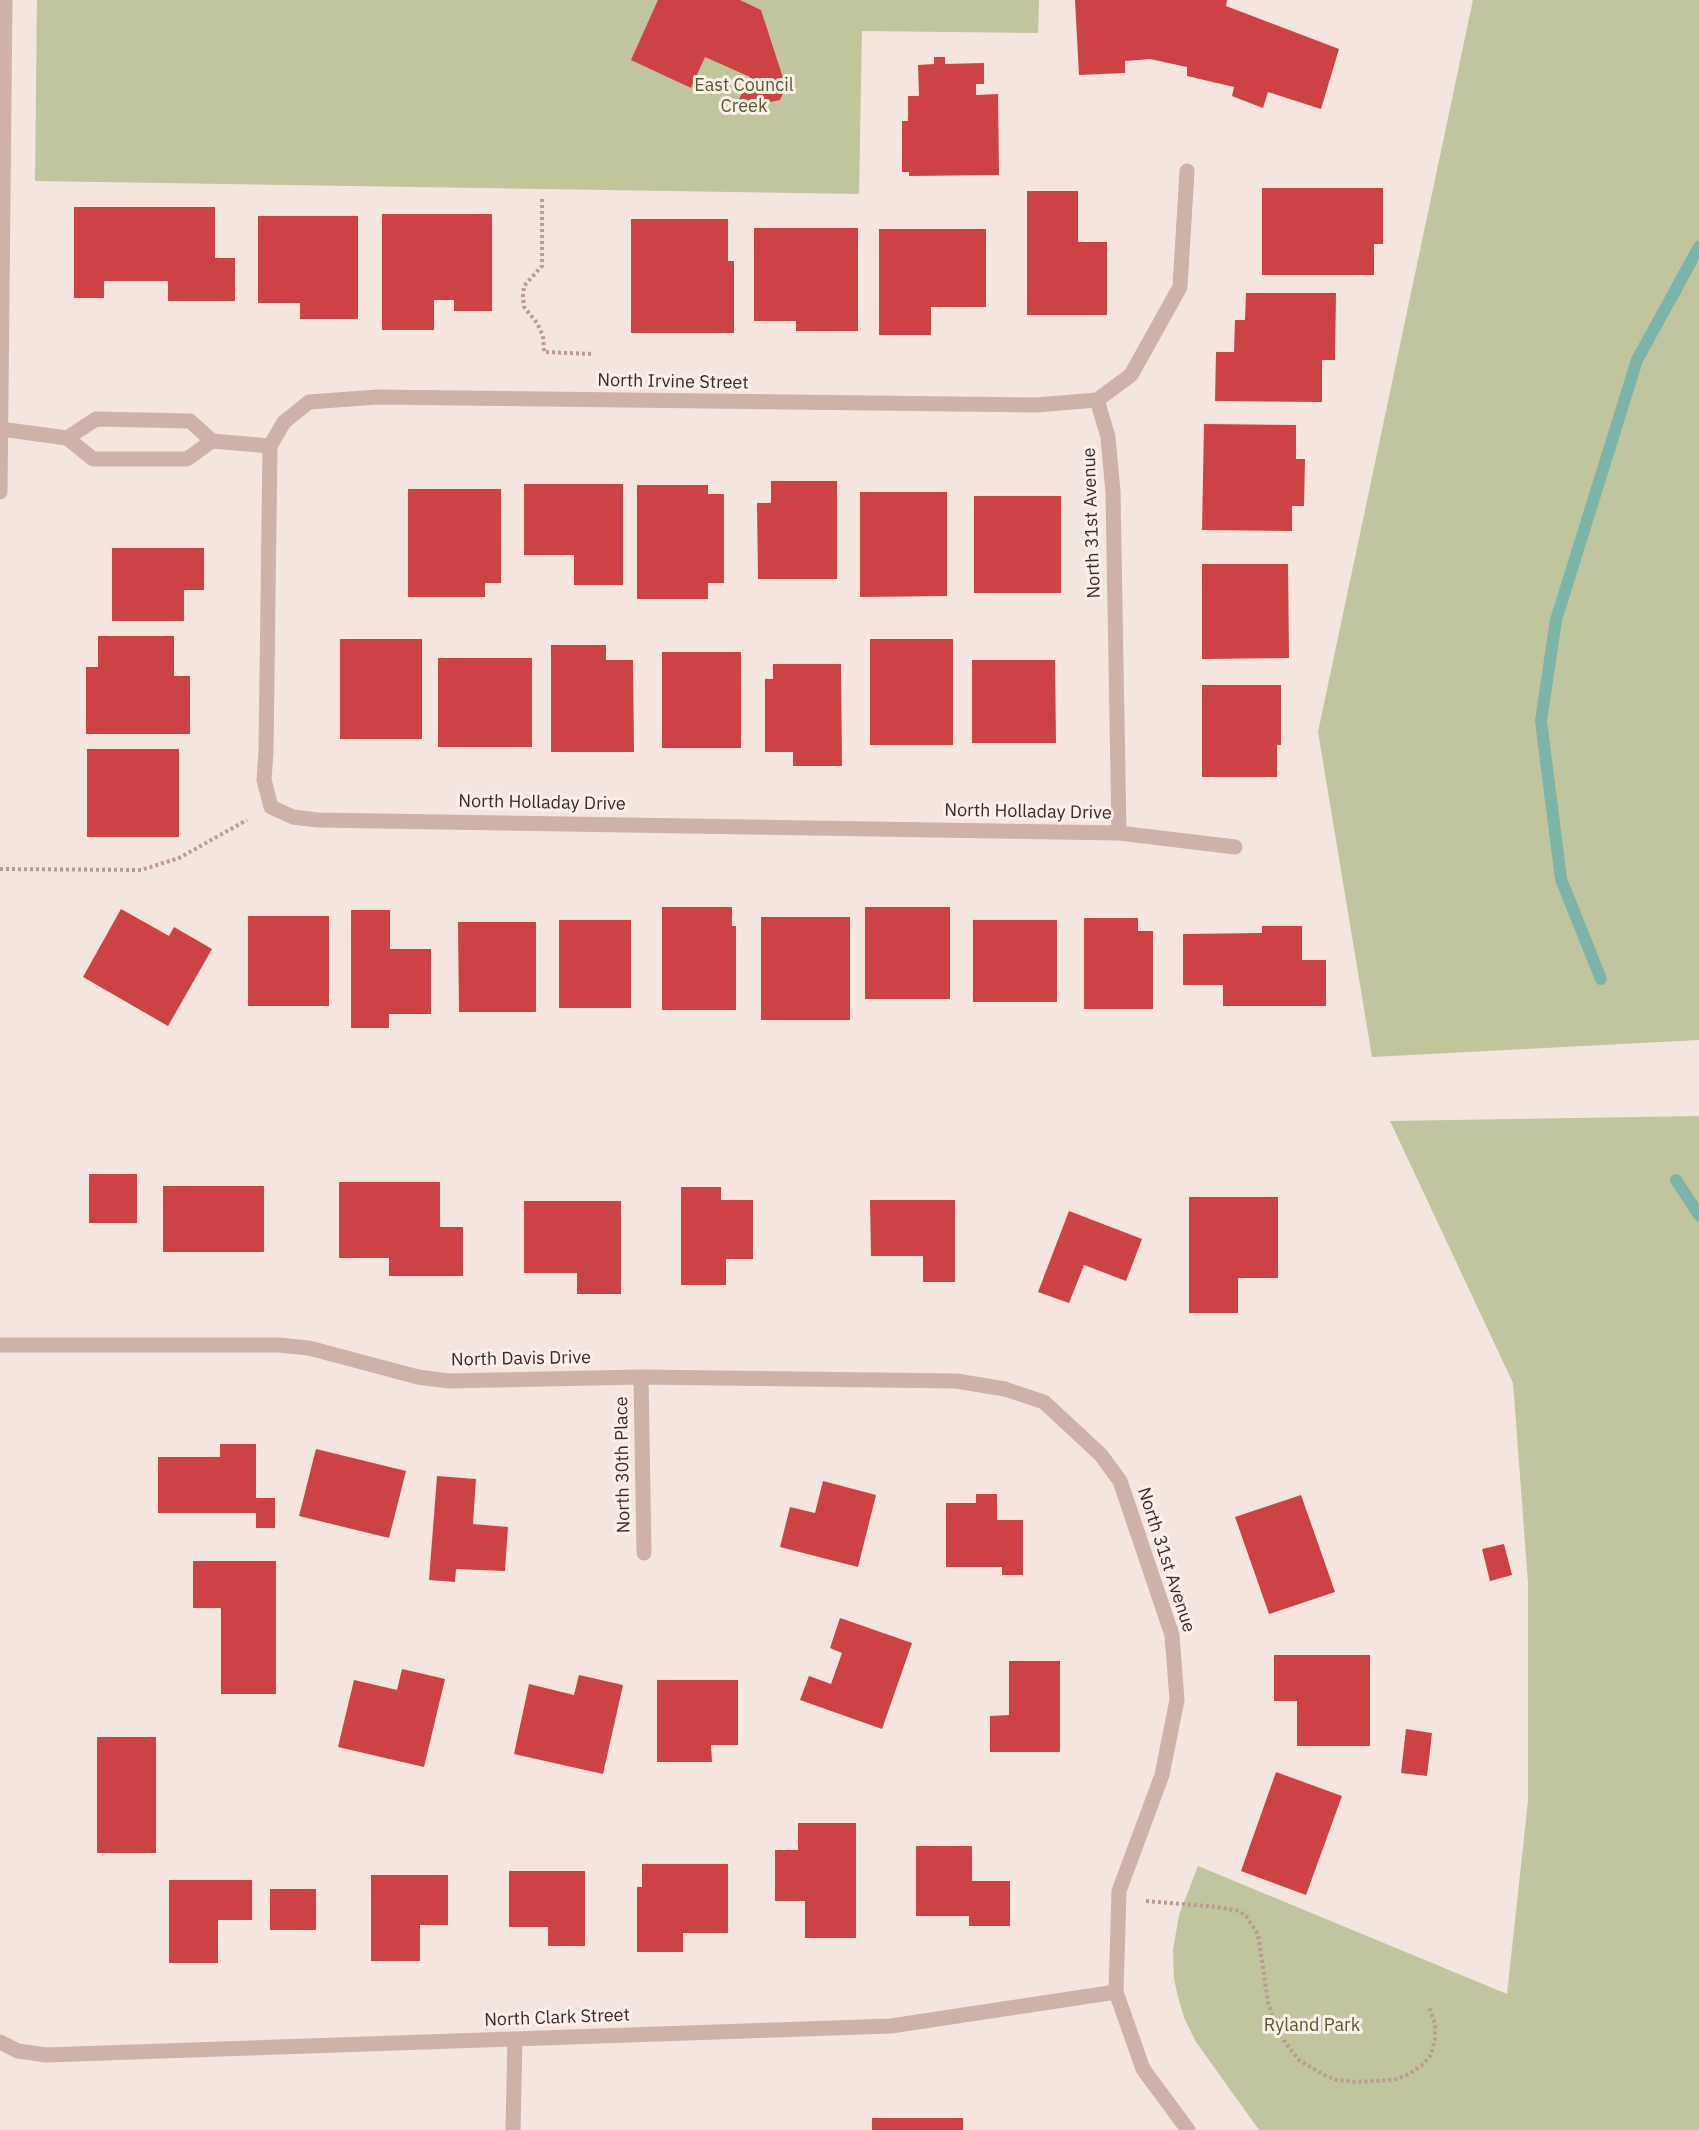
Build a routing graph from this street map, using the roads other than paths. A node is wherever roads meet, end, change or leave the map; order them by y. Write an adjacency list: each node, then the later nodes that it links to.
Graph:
1 (5, 0): 4 (street)
2 (1187, 171): 3 (street)
3 (1097, 400): 7 (street, North Irvine Street); 9 (street, North 31st Avenue)
4 (0, 429): 5 (street); 8 (street)
5 (67, 438): 6 (street); 6 (street)
6 (212, 441): 7 (street)
7 (270, 447): 9 (street, North Holladay Drive)
8 (0, 492)
9 (1119, 833): 10 (street, North Holladay Drive)
10 (1235, 847)
11 (0, 1345): 12 (street, North Davis Drive)
12 (641, 1377): 13 (street, North Davis Drive); 14 (street, North 30th Place)
13 (1044, 1402): 15 (street, North 31st Avenue)
14 (644, 1553)
15 (1116, 1992): 16 (street, North Clark Street); 19 (street, North 31st Avenue)
16 (515, 2039): 17 (street, North Clark Street); 18 (street)
17 (0, 2042)
18 (513, 2130)
19 (1188, 2130)

